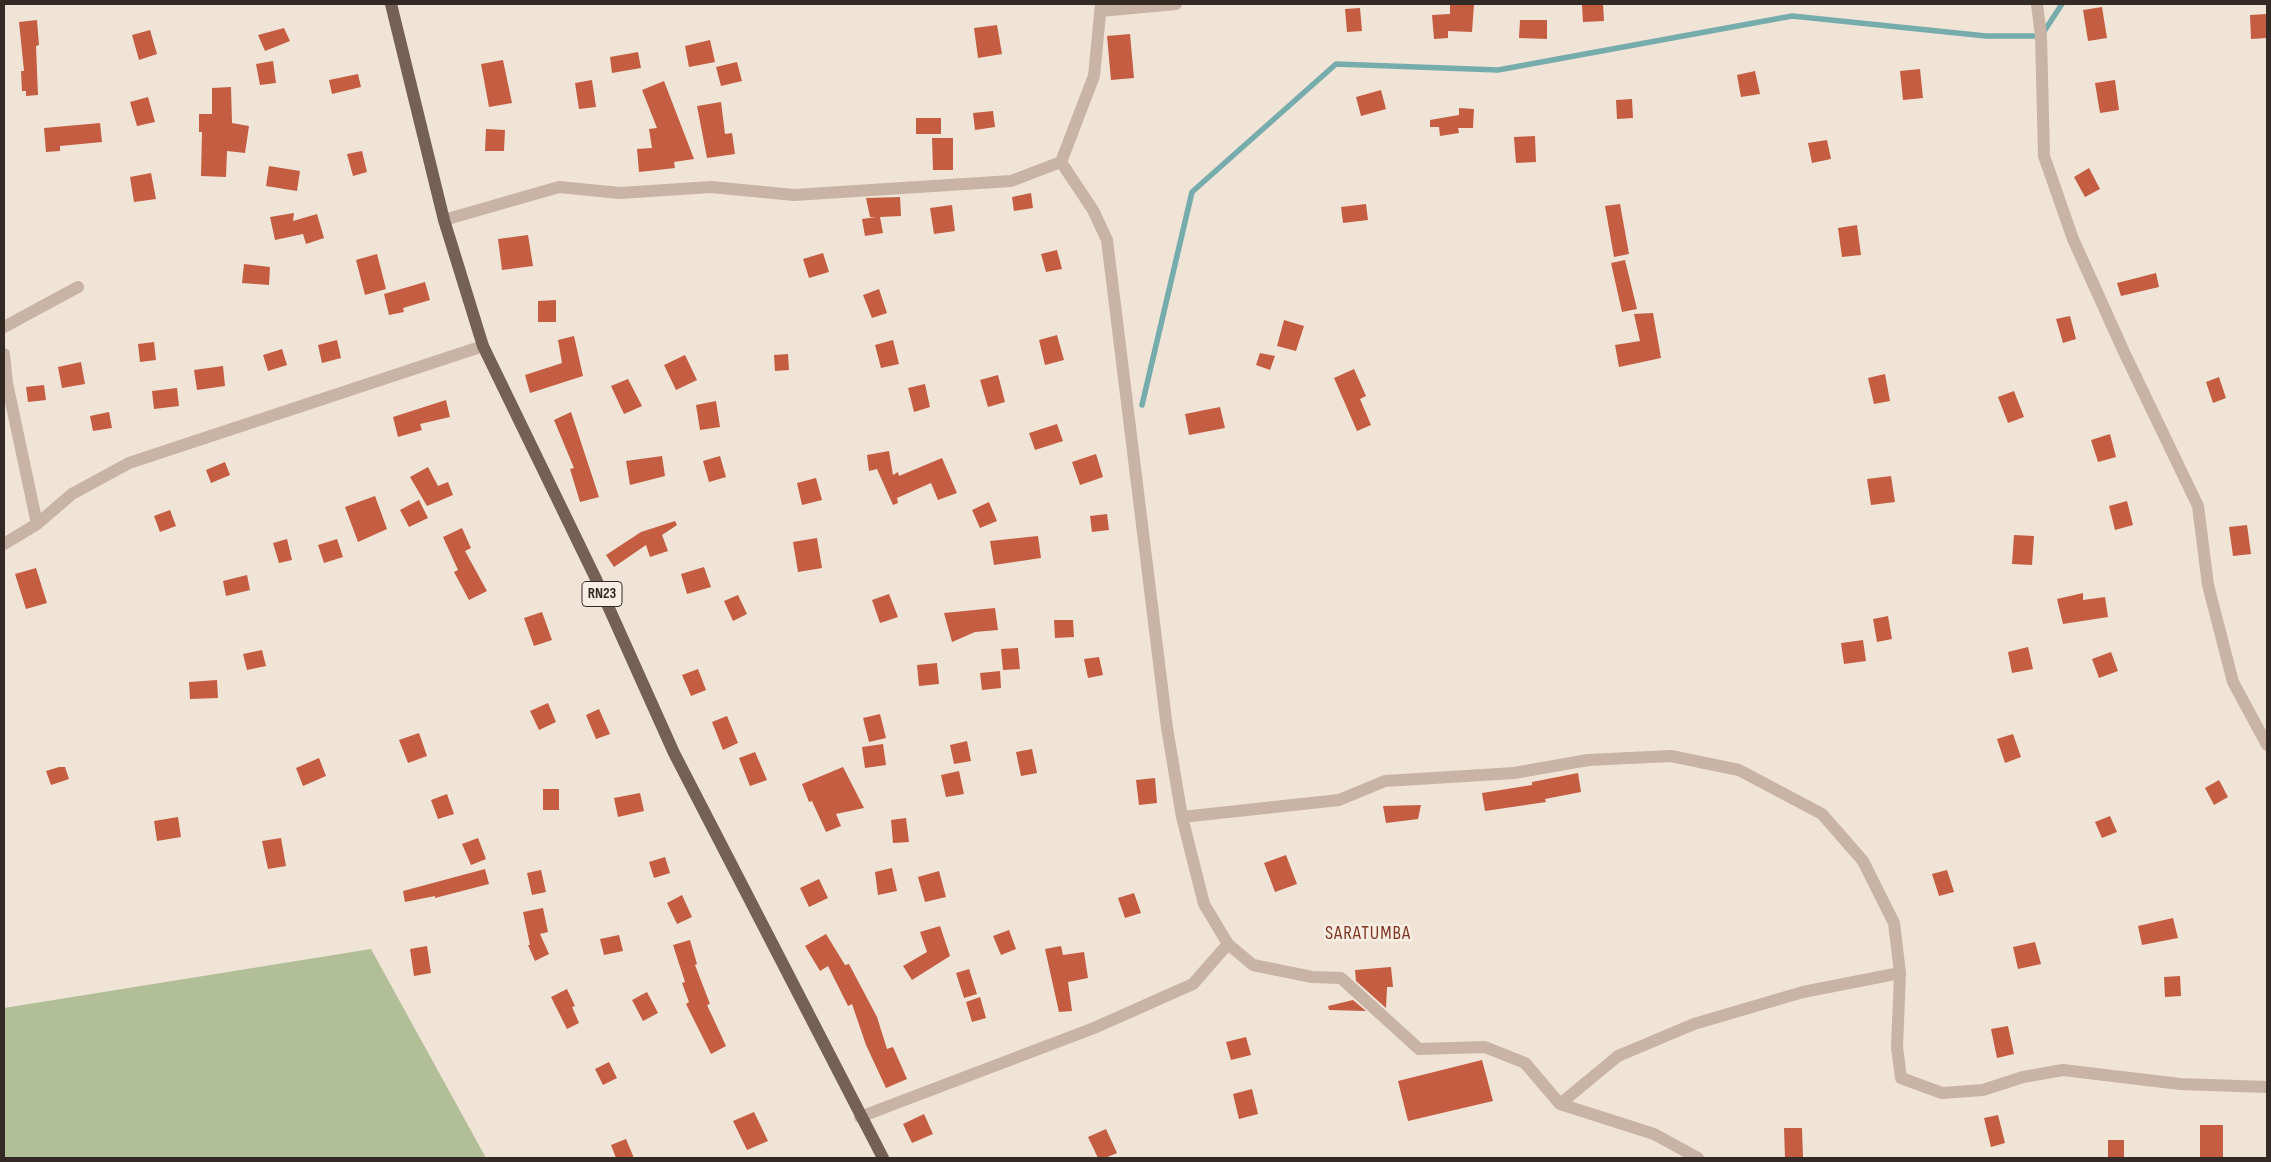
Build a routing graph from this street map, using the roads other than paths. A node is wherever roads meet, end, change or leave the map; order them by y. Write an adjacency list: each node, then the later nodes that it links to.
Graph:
1 (391, 4): 6 (main road, RN23)
2 (1176, 4): 4 (street)
3 (2037, 4): 13 (street)
4 (1101, 7): 5 (street)
5 (1060, 162): 6 (street); 14 (street)
6 (444, 220): 9 (main road, RN23)
7 (78, 288): 8 (street)
8 (4, 326)
9 (483, 346): 11 (street); 19 (main road, RN23)
10 (4, 354): 11 (street)
11 (37, 524): 12 (street)
12 (4, 544)
13 (2267, 745)
14 (1182, 817): 15 (street); 16 (street)
15 (1228, 944): 18 (street); 19 (street)
16 (1900, 973): 17 (street); 18 (street)
17 (2267, 1087)
18 (1560, 1104): 21 (street)
19 (860, 1117): 20 (main road, RN23)
20 (882, 1158)
21 (1698, 1158)

